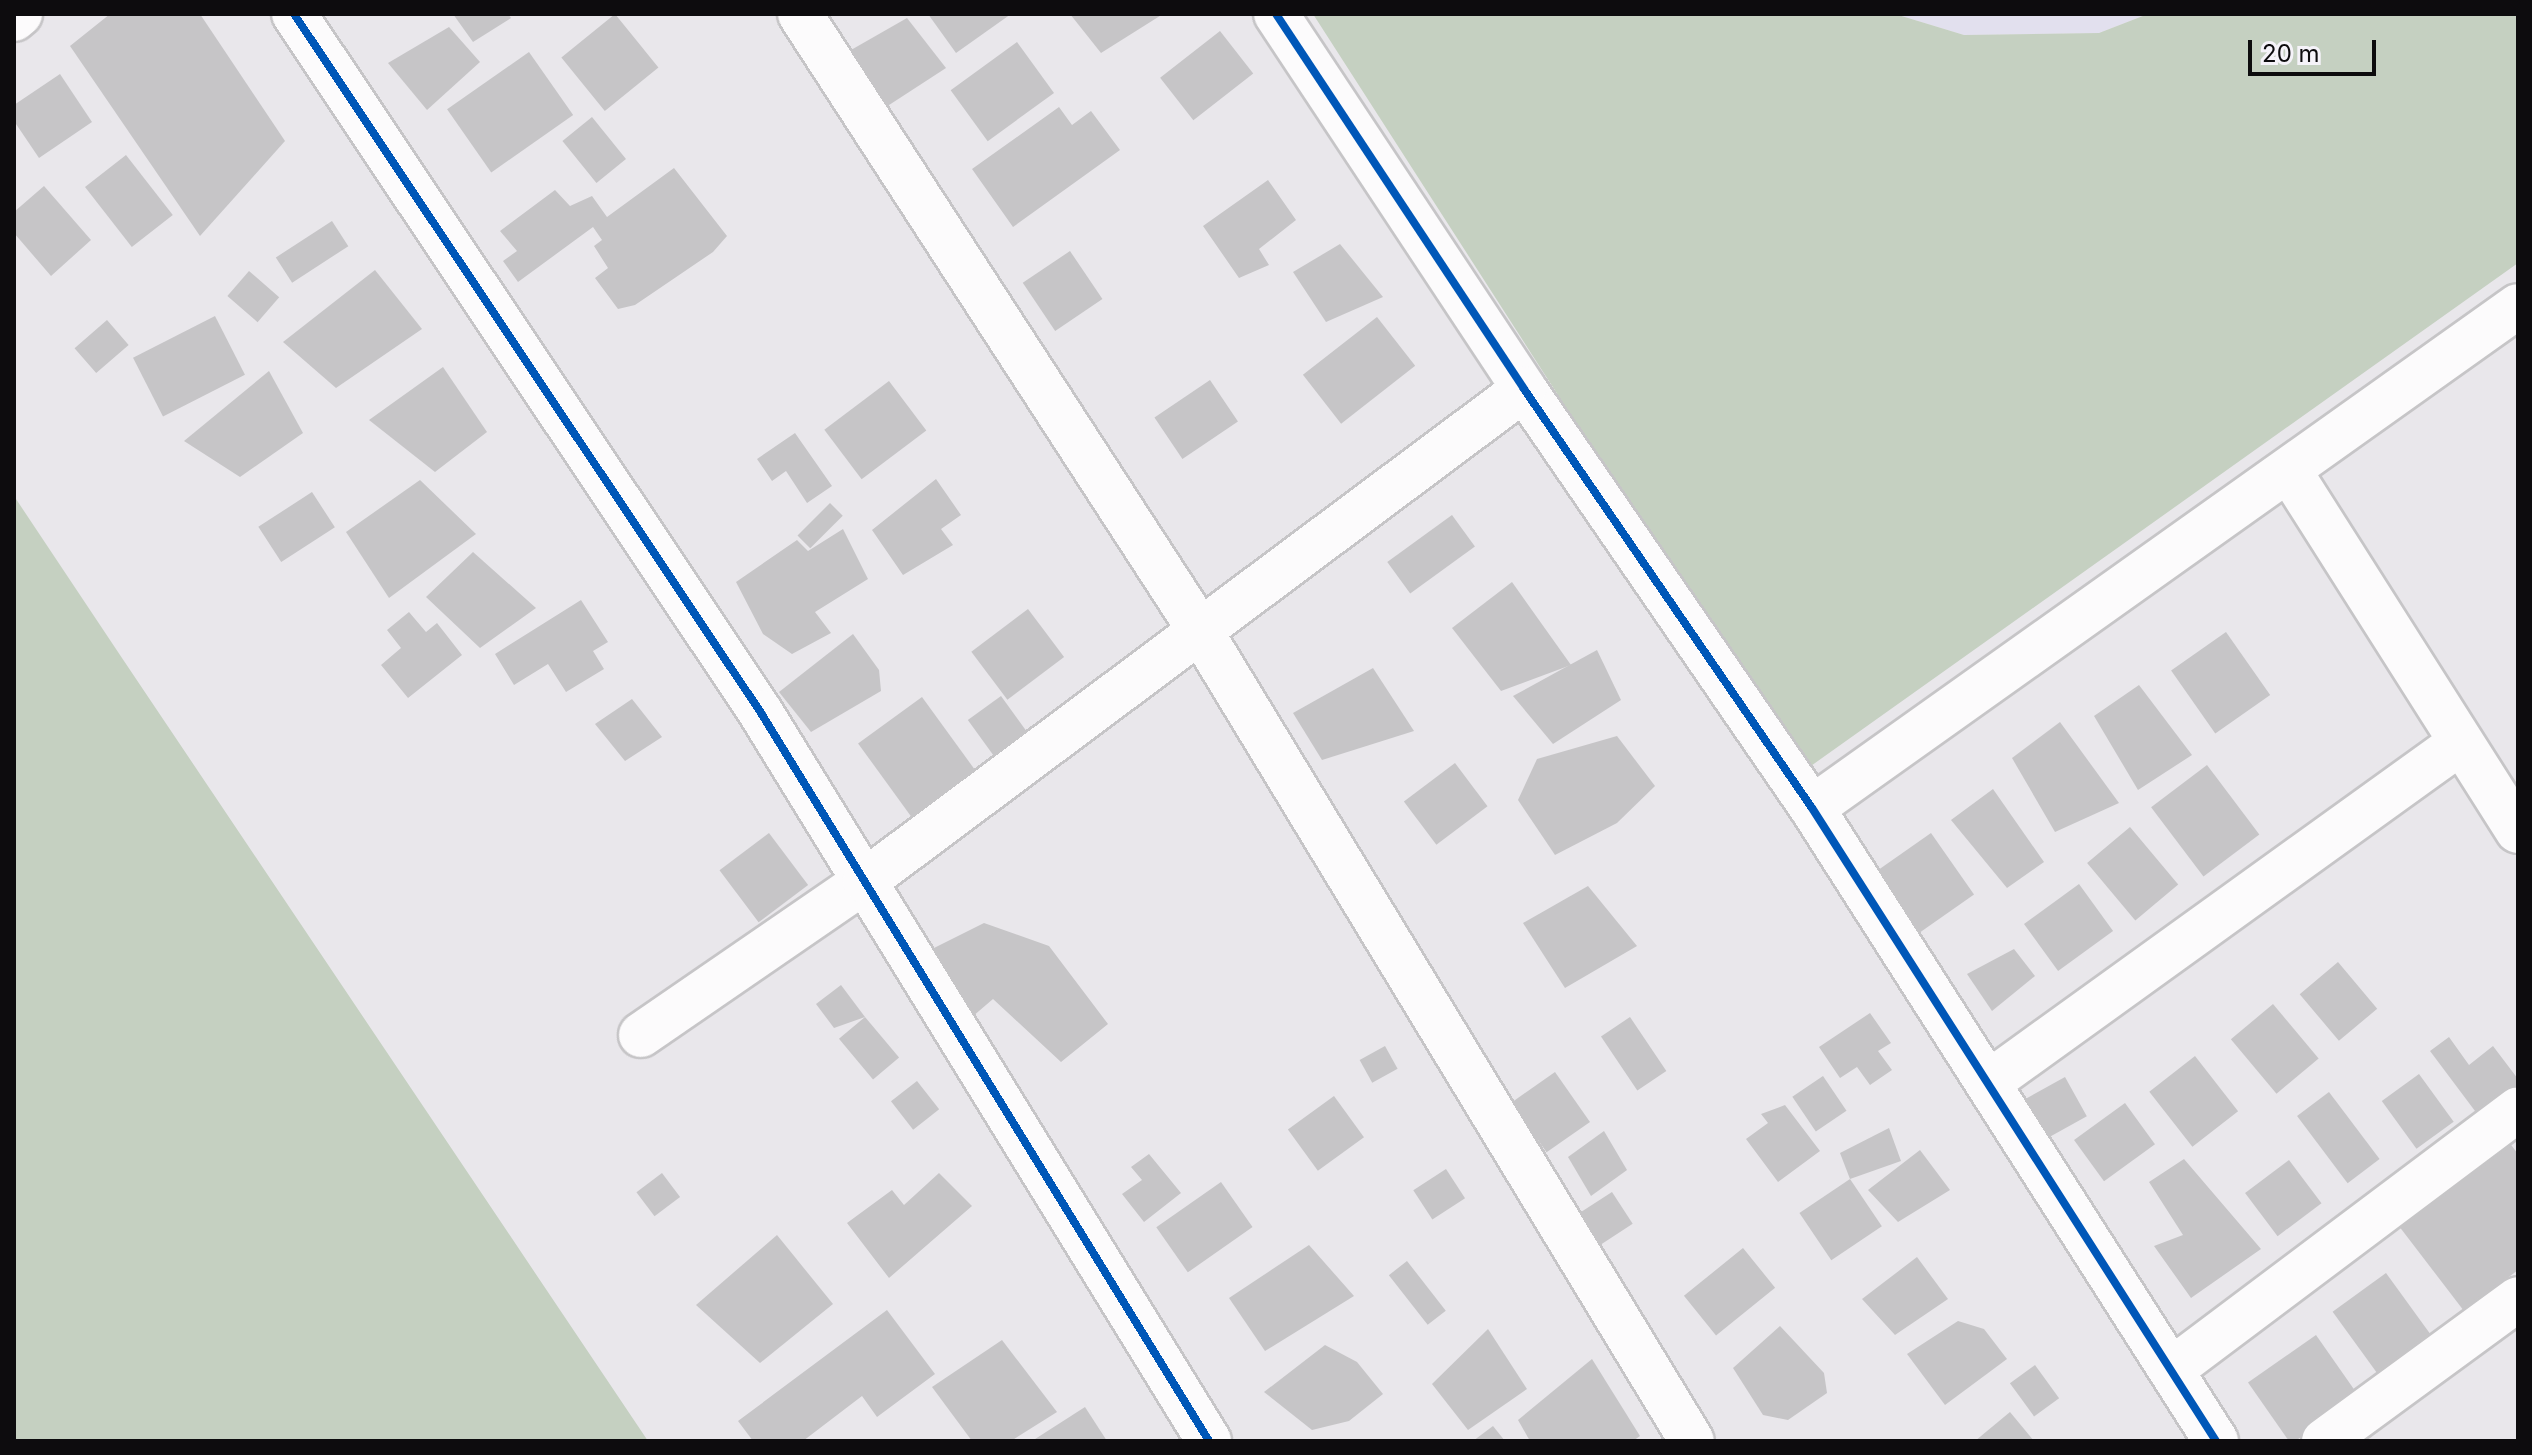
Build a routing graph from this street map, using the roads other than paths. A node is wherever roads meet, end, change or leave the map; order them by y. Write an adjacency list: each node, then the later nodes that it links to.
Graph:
1 (20, 14): 5 (street)
2 (294, 14): 13 (street)
3 (800, 14): 9 (street)
4 (1276, 14): 7 (street)
5 (14, 19)
6 (2518, 306): 8 (street)
7 (1524, 389): 9 (street); 11 (street)
8 (2290, 472): 10 (street); 11 (street)
9 (1201, 632): 13 (street); 20 (street)
10 (2460, 743): 12 (street); 15 (street)
11 (1812, 808): 15 (street)
12 (2518, 831)
13 (865, 881): 14 (street); 19 (street)
14 (641, 1035)
15 (1988, 1083): 18 (street)
16 (2518, 1109): 18 (street)
17 (2518, 1299): 22 (street)
18 (2171, 1370): 21 (street)
19 (1209, 1441)
20 (1692, 1441)
21 (2216, 1441)
22 (2324, 1441)

